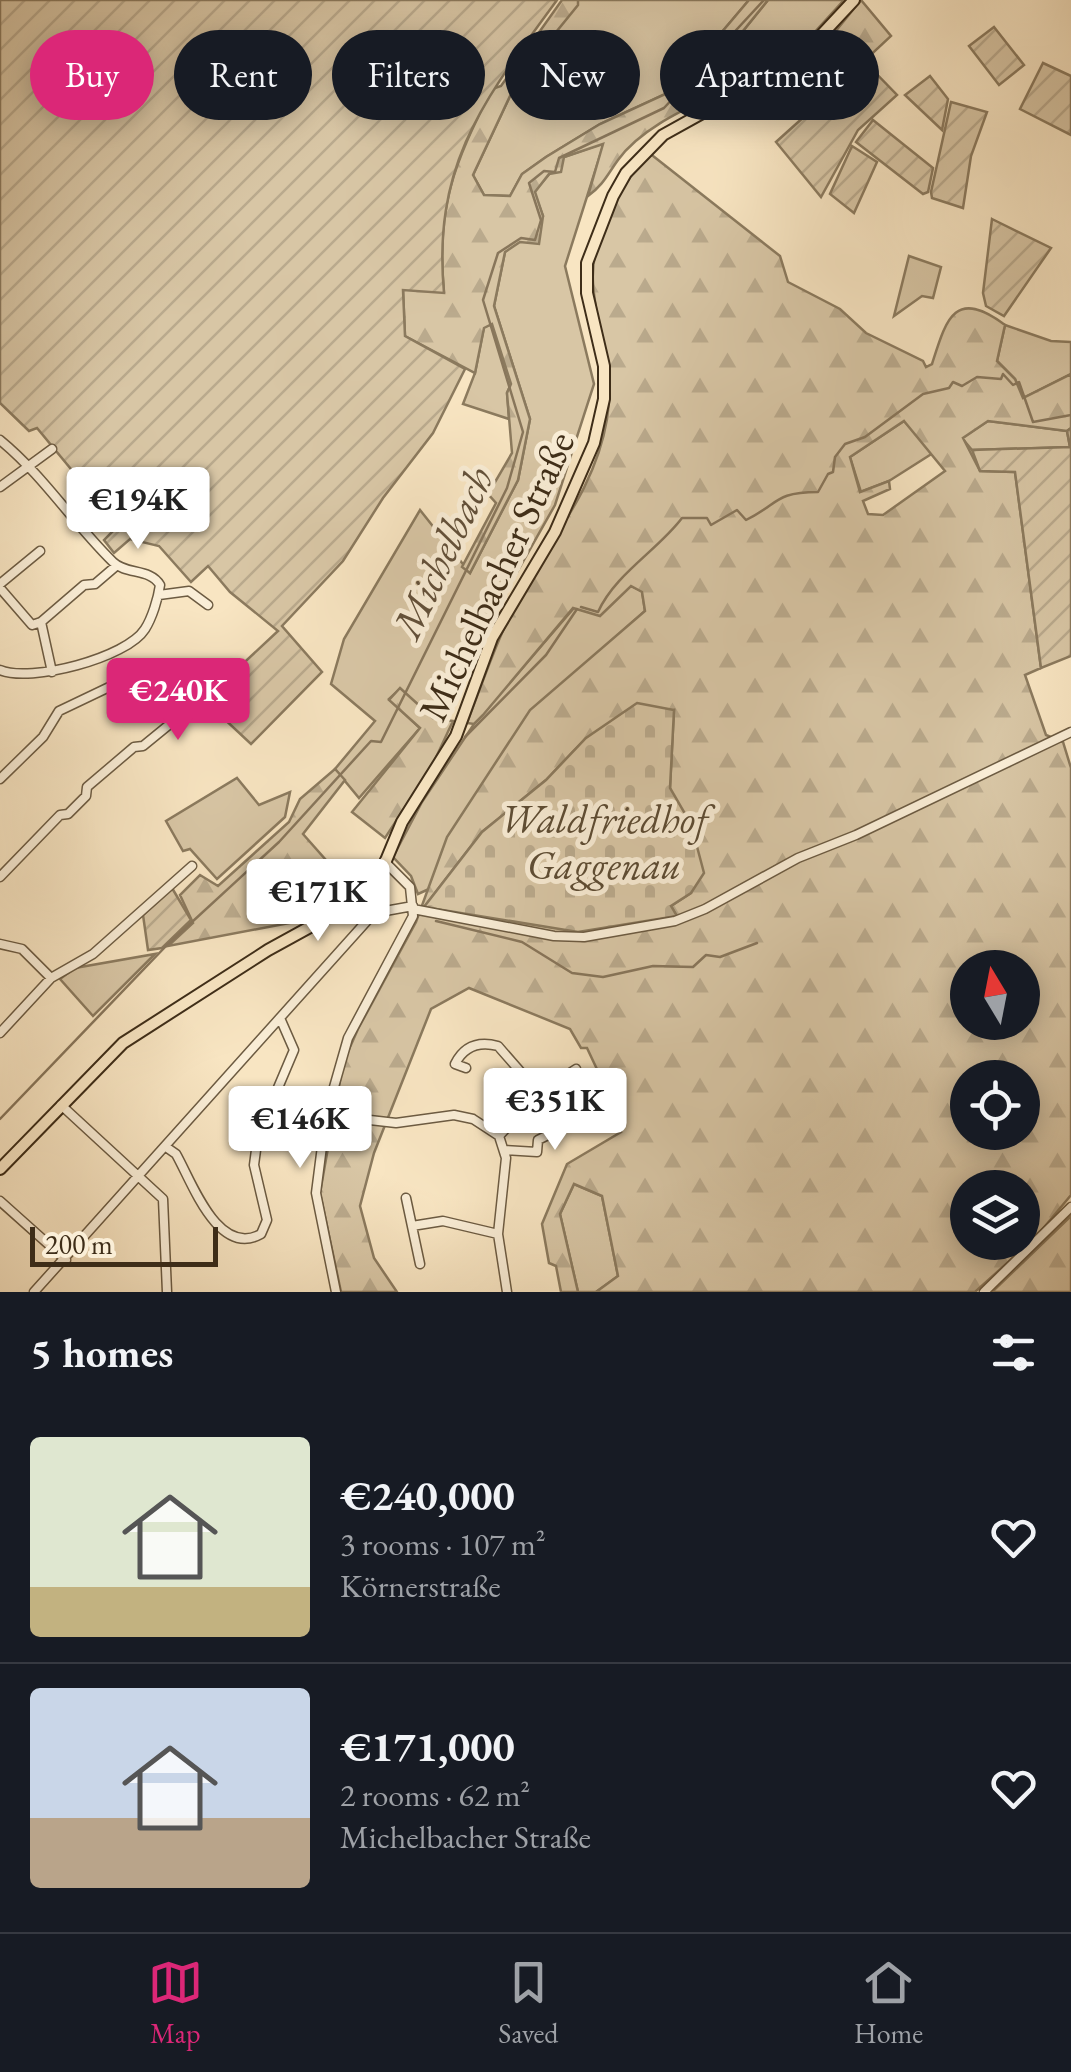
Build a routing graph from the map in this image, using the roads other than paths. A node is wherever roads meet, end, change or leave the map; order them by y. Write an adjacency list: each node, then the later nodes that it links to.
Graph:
1 (854, 0): 18 (main road, Michelbacher Straße)
2 (0, 440): 4 (street)
3 (52, 449): 4 (street)
4 (31, 465): 5 (street); 7 (street)
5 (0, 487)
6 (40, 551): 8 (street)
7 (116, 566): 9 (street); 11 (street)
8 (0, 586): 11 (street)
9 (159, 595): 10 (street); 13 (street)
10 (208, 605)
11 (41, 622): 13 (street)
12 (0, 670): 13 (street)
13 (52, 672)
14 (226, 678): 20 (street)
15 (126, 679): 17 (street)
16 (1071, 732): 21 (street)
17 (0, 779)
18 (382, 864): 21 (street); 30 (main road, Michelbacher Straße)
19 (192, 866): 23 (street)
20 (0, 877)
21 (413, 907): 24 (street); 31 (street)
22 (0, 944): 23 (street)
23 (51, 978): 25 (street)
24 (280, 1018): 33 (street); 33 (street)
25 (0, 1033)
26 (466, 1068): 28 (street)
27 (576, 1069): 28 (street)
28 (539, 1093): 32 (street)
29 (597, 1102): 34 (street)
30 (62, 1106): 35 (main road, Michelbacher Straße); 36 (street)
31 (326, 1114): 32 (street); 46 (street)
32 (499, 1136): 34 (street)
33 (166, 1146): 36 (street)
34 (504, 1150): 41 (street)
35 (0, 1169)
36 (142, 1176): 42 (street); 45 (street)
37 (406, 1198): 40 (street)
38 (0, 1201): 42 (street)
39 (1071, 1207): 48 (street)
40 (412, 1226): 41 (street); 43 (street)
41 (498, 1234): 47 (street)
42 (66, 1260): 44 (street)
43 (420, 1264)
44 (34, 1292)
45 (167, 1292)
46 (336, 1292)
47 (507, 1292)
48 (984, 1292)

